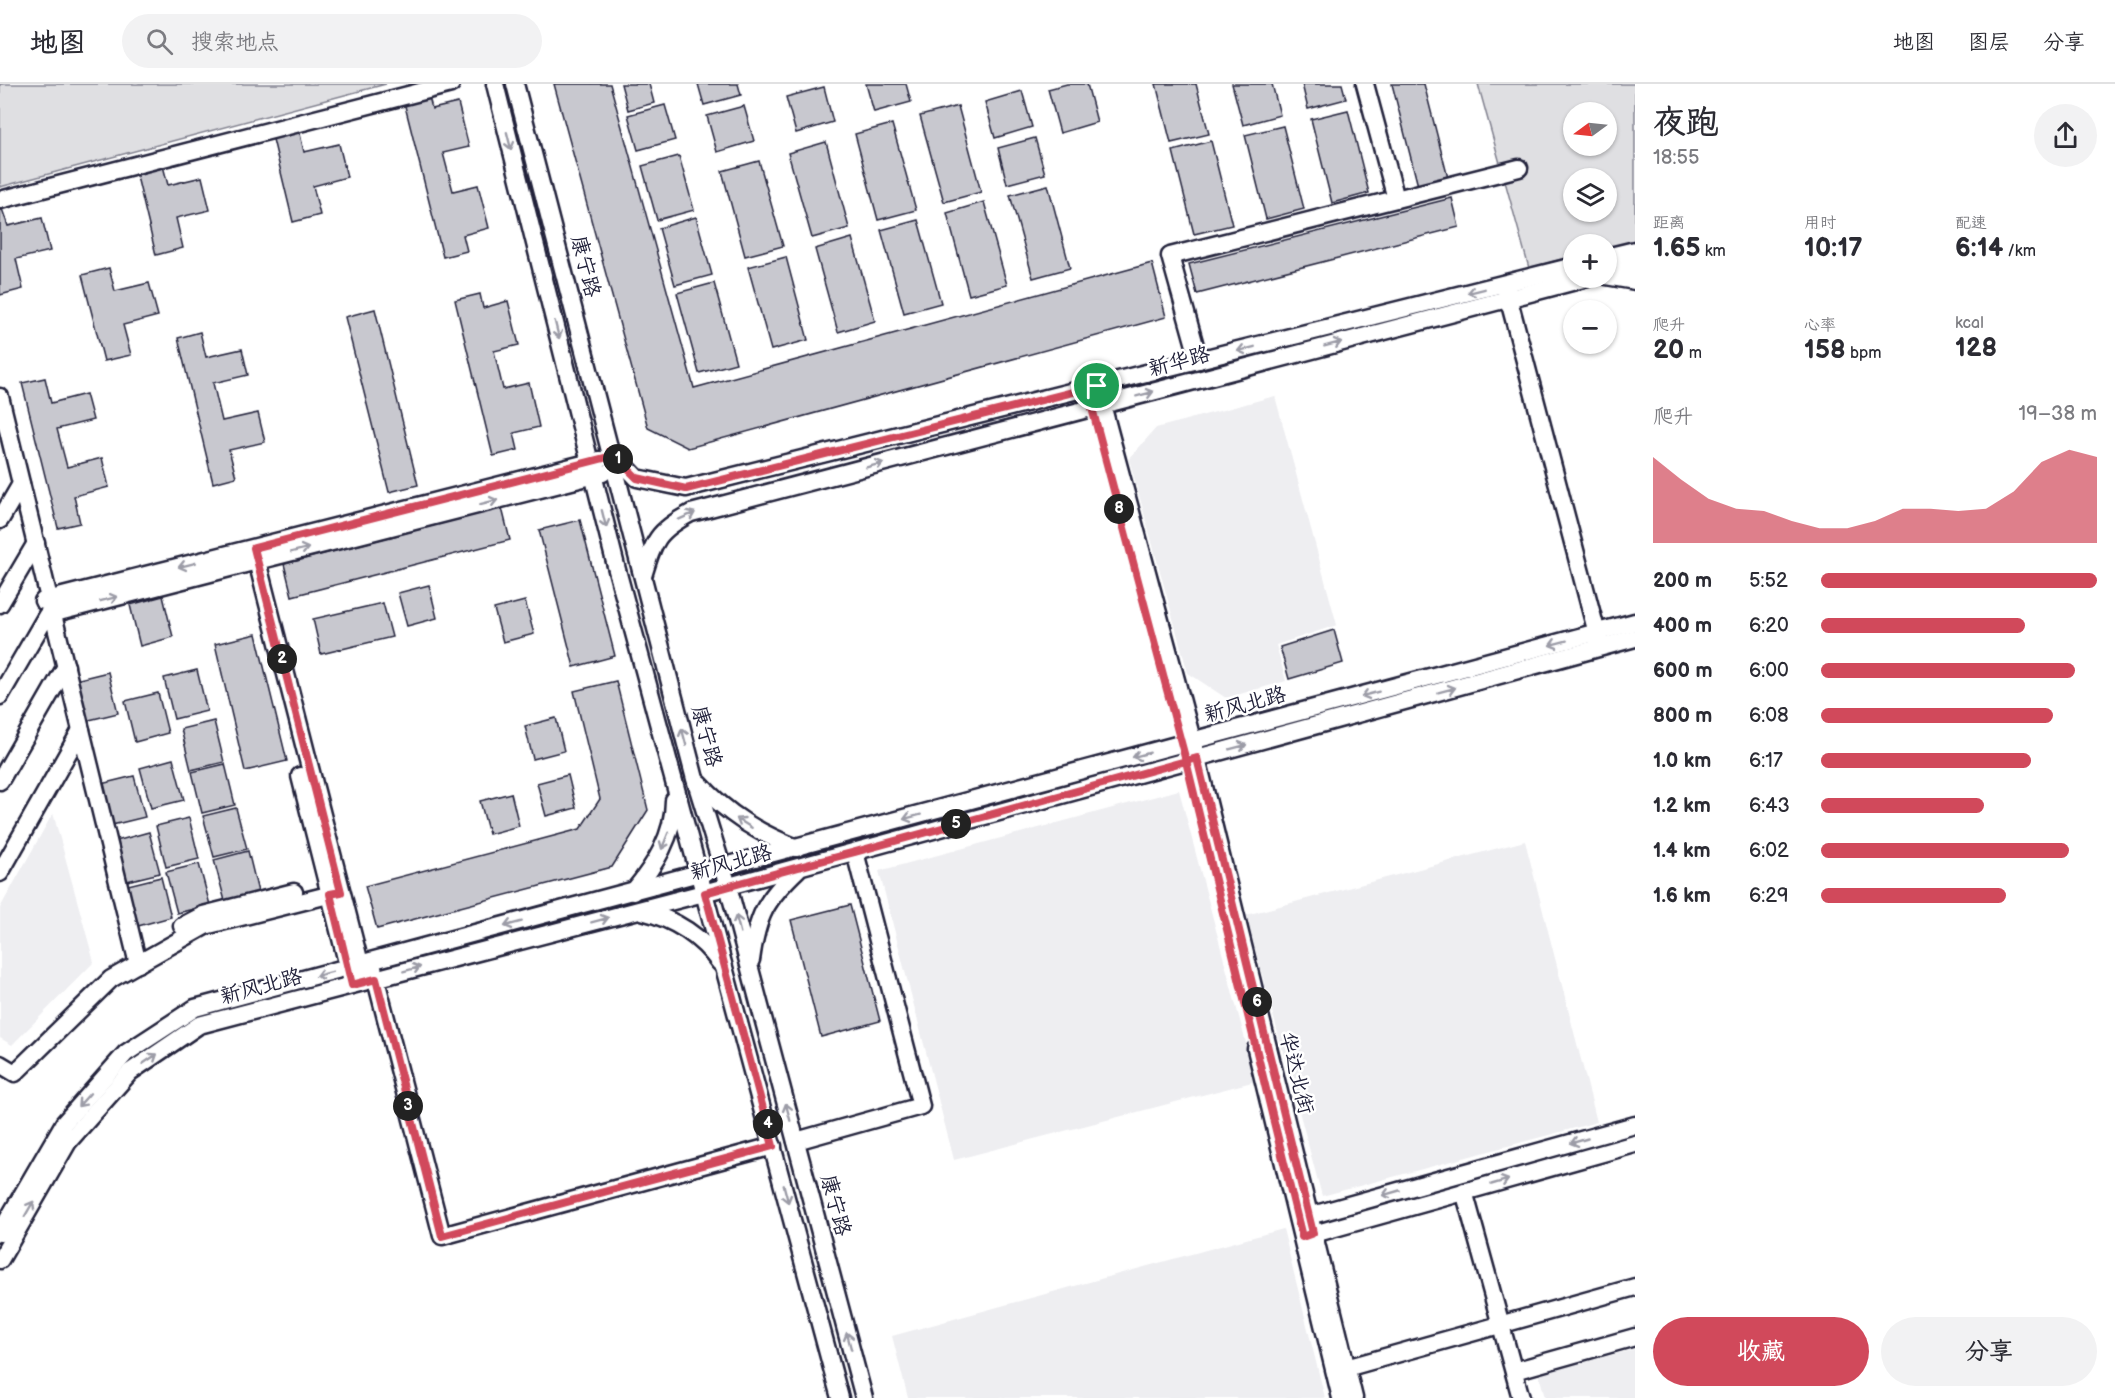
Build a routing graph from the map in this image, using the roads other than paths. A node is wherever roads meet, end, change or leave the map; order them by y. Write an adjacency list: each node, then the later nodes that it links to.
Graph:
1 (420, 84): 7 (street)
2 (451, 84): 9 (street)
3 (495, 84): 25 (street, 康宁路, one-way to 25)
4 (515, 84): 24 (street, 康宁路)
5 (1365, 84): 8 (street)
6 (1520, 168): 8 (street)
7 (0, 192)
8 (1396, 199): 19 (street)
9 (0, 200)
10 (1635, 250): 11 (street)
11 (1617, 255)
12 (1635, 265): 14 (street)
13 (1563, 270): 18 (street, 新华路)
14 (1617, 271)
15 (1617, 277): 16 (street)
16 (1635, 281)
17 (1563, 282): 18 (street, 新华路)
18 (1507, 291): 19 (street, 新华路, one-way to 19); 22 (street, 新华路, one-way to 18); 35 (street)
19 (1199, 360): 20 (street, 新华路)
20 (1092, 387): 22 (street, 华达北街); 24 (street, 新华路)
21 (0, 397): 23 (street)
22 (1097, 406): 30 (street, 新华路, one-way to 22); 39 (street, 华达北街)
23 (1, 420): 26 (street)
24 (612, 459): 25 (street); 30 (street, 康宁路)
25 (591, 469): 29 (street); 43 (street, 康宁路, one-way to 43)
26 (19, 488): 27 (street); 28 (street)
27 (0, 520)
28 (33, 547): 31 (street); 32 (street)
29 (251, 556): 32 (street); 51 (street)
30 (642, 577): 41 (street, 康宁路, one-way to 30)
31 (0, 604)
32 (48, 607): 36 (street); 37 (street)
33 (1635, 622): 35 (street, 新风北路)
34 (1635, 638): 35 (street, 新风北路)
35 (1598, 640): 39 (street, 新风北路, one-way to 39); 40 (street, 新风北路, one-way to 35)
36 (63, 670): 38 (street); 42 (street)
37 (0, 696)
38 (79, 734): 48 (street); 55 (street)
39 (1187, 743): 40 (street, 华达北街); 44 (street, 新风北路, one-way to 44)
40 (1192, 760): 45 (street, 新风北路); 67 (street, 华达北街)
41 (695, 779): 44 (street, 新风北路, one-way to 41); 47 (street, 康宁路)
42 (0, 781)
43 (674, 784): 49 (street, 康宁路); 52 (street, 新风北路, one-way to 52)
44 (797, 848): 47 (street, 新风北路)
45 (855, 852): 46 (street, 新风北路); 63 (street)
46 (801, 866): 50 (street, 新风北路); 57 (street, 新风北路)
47 (722, 868): 49 (street, 新风北路); 50 (street, 康宁路)
48 (0, 873)
49 (699, 874): 52 (street, 新风北路); 53 (street, 康宁路)
50 (728, 886): 53 (street, 新风北路); 57 (street, 康宁路, one-way to 50)
51 (334, 888): 55 (street); 56 (street)
52 (633, 892): 56 (street, 新风北路, one-way to 56)
53 (705, 893): 54 (street, 新风北路); 58 (street, 康宁路)
54 (638, 910): 58 (street); 59 (street, 新风北路, one-way to 54)
55 (134, 960): 60 (street); 61 (street)
56 (360, 964): 59 (street); 59 (street); 68 (street, 新风北路, one-way to 68)
57 (750, 967): 63 (street, 康宁路, one-way to 57)
58 (727, 972): 65 (street, 康宁路)
59 (364, 982): 65 (street); 70 (street, 新风北路, one-way to 59)
60 (0, 1052)
61 (0, 1064)
62 (1635, 1125): 67 (street, one-way to 67)
63 (796, 1141): 77 (street, 康宁路, one-way to 63)
64 (1635, 1144): 66 (street, one-way to 64)
65 (773, 1146): 76 (street, 康宁路, one-way to 76)
66 (1464, 1191): 69 (street); 72 (street)
67 (1303, 1218): 69 (street, 华达北街)
68 (0, 1233)
69 (1308, 1235): 74 (street, 华达北街); 78 (street, 华达北街)
70 (0, 1260)
71 (1635, 1287): 72 (street)
72 (1501, 1325): 74 (street); 75 (street)
73 (1635, 1338): 75 (street)
74 (1346, 1368): 79 (street, 华达北街)
75 (1514, 1371): 80 (street)
76 (840, 1398)
77 (864, 1398)
78 (1341, 1398)
79 (1354, 1398)
80 (1521, 1398)

